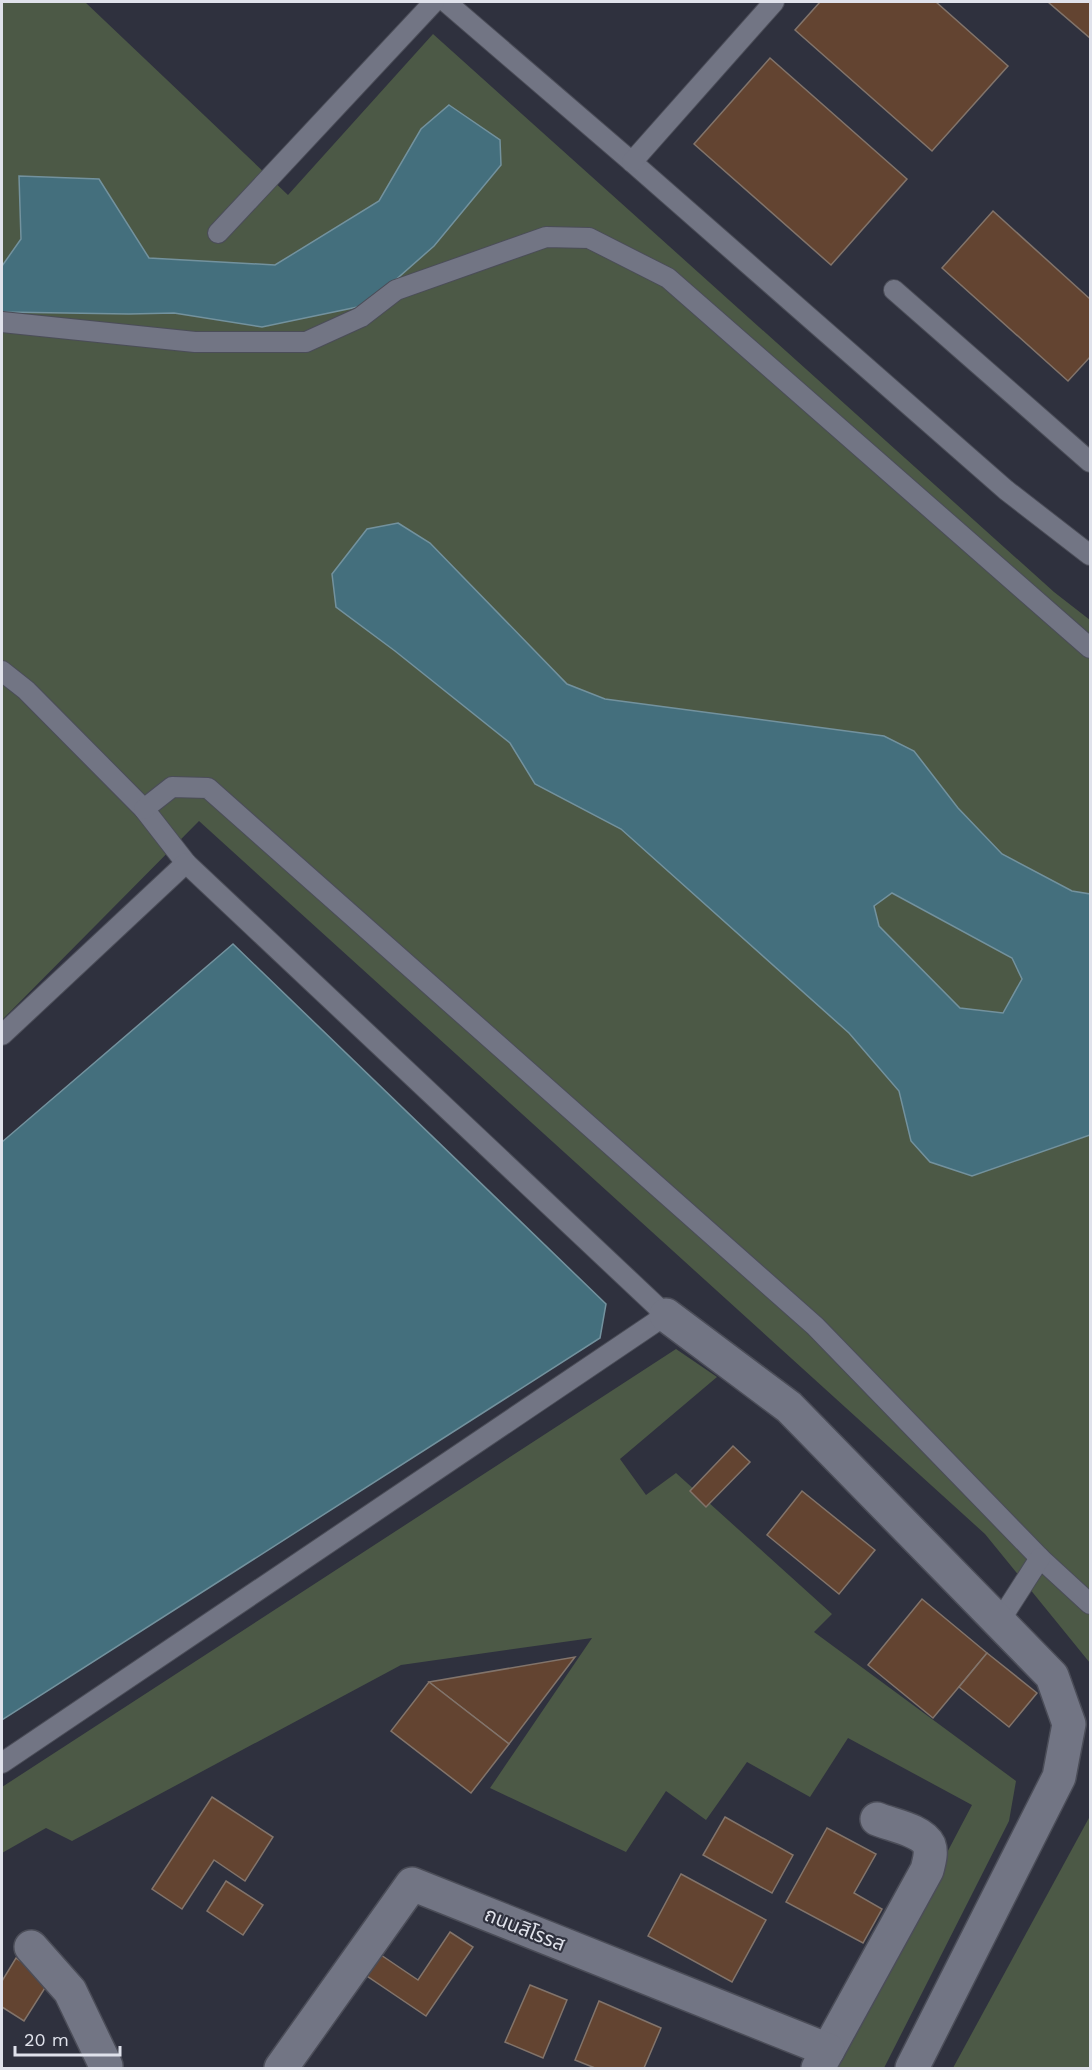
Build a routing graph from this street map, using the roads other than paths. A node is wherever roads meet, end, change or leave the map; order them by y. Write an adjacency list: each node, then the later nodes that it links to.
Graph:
1 (434, 2): 5 (lane)
2 (447, 2): 4 (lane)
3 (774, 2): 4 (lane)
4 (632, 162): 9 (lane)
5 (218, 233)
6 (894, 290): 8 (lane)
7 (2, 322): 10 (lane)
8 (1090, 462)
9 (1090, 555)
10 (1090, 648)
11 (2, 670): 12 (lane)
12 (144, 809): 13 (lane); 16 (lane)
13 (186, 863): 14 (lane); 15 (lane)
14 (2, 1035)
15 (666, 1315): 18 (street); 19 (lane)
16 (1040, 1558): 17 (lane); 18 (lane)
17 (1090, 1604)
18 (999, 1622): 25 (street)
19 (2, 1763)
20 (877, 1820): 22 (street)
21 (31, 1947): 23 (street)
22 (823, 2059): 24 (street, ถนนสิโรรส)
23 (107, 2068)
24 (281, 2068)
25 (912, 2068)

